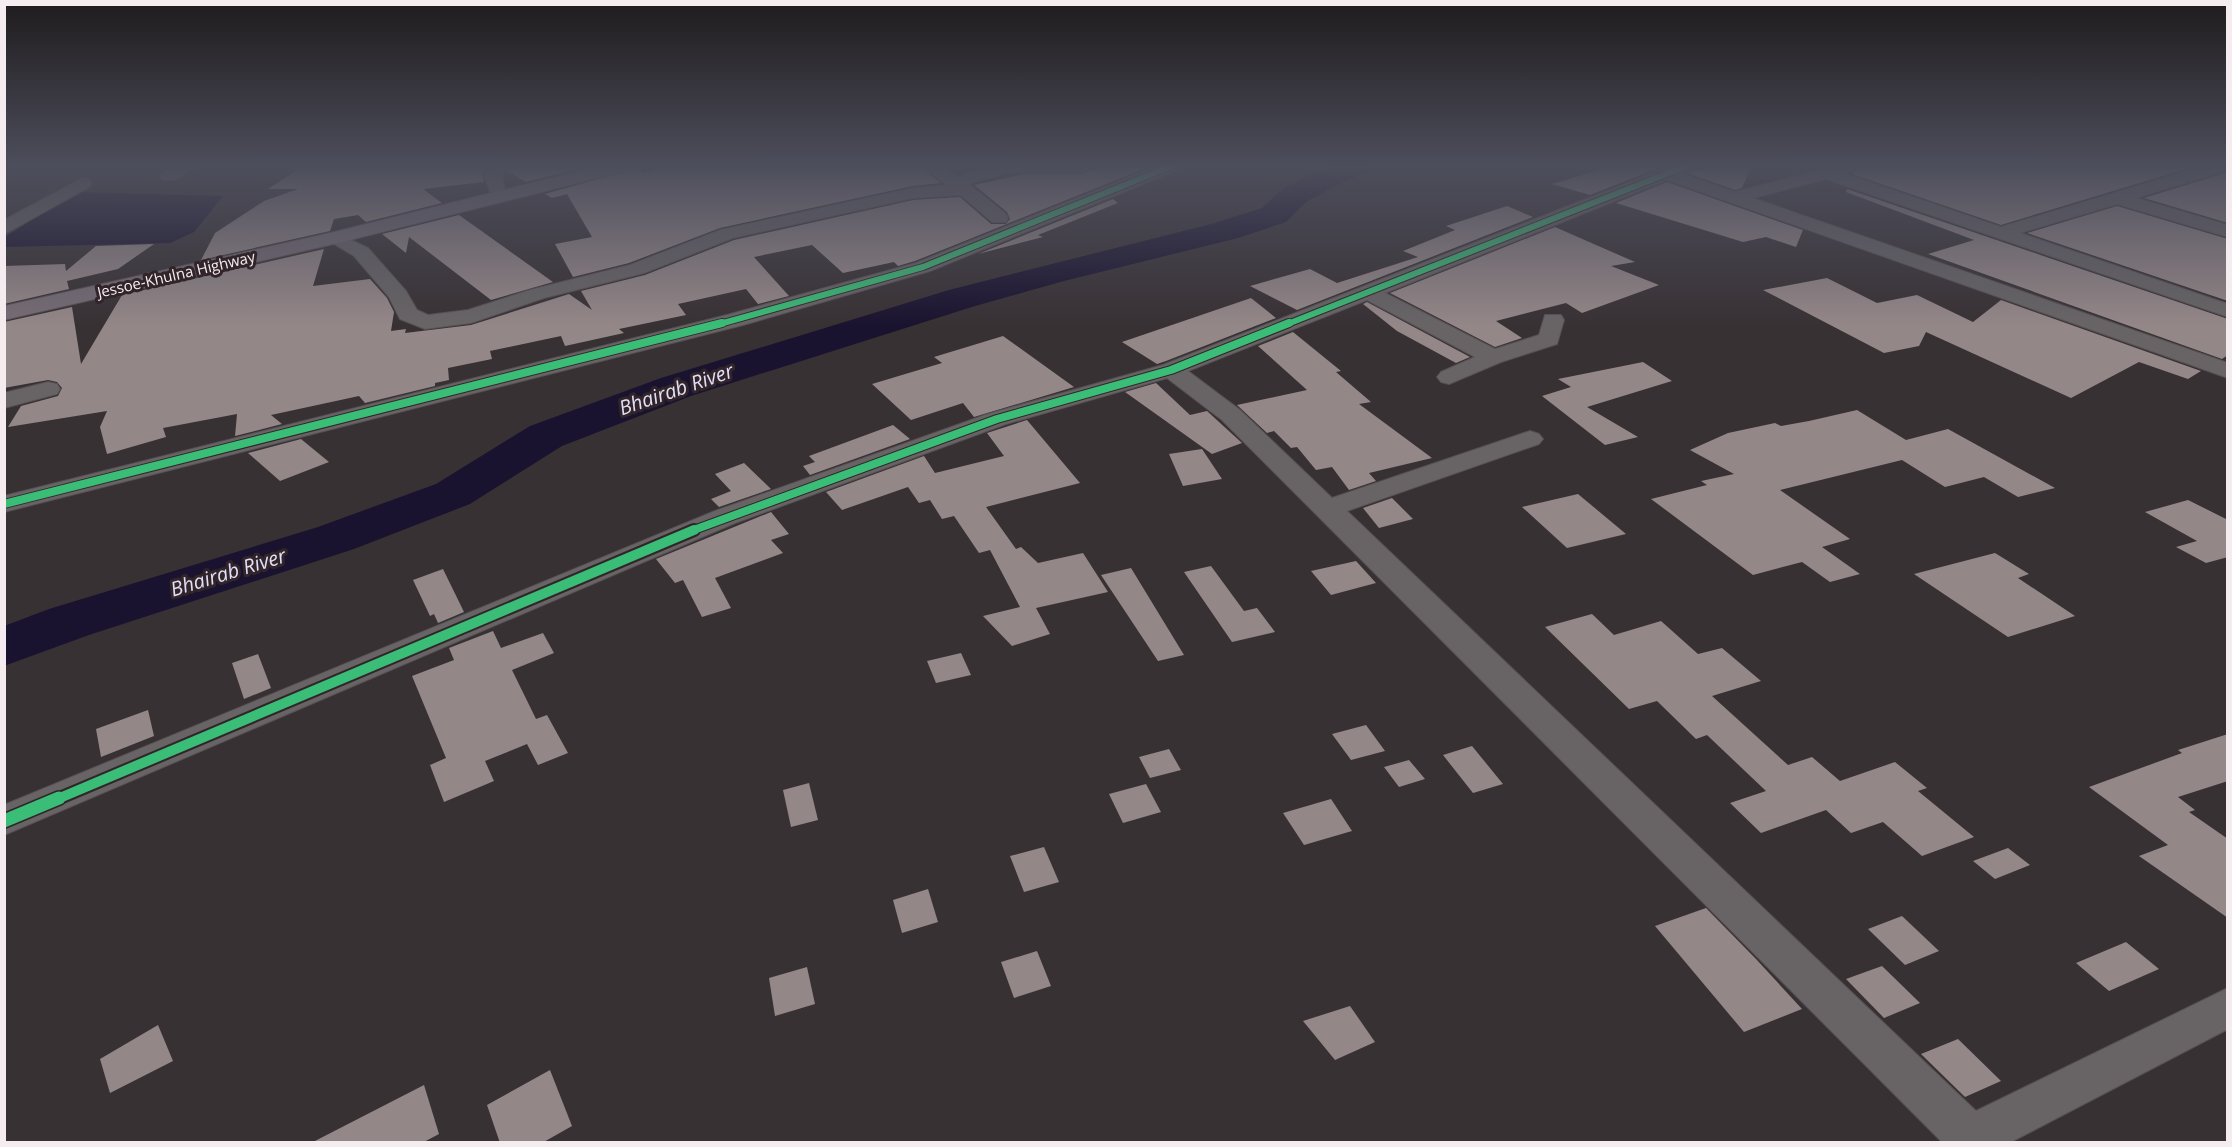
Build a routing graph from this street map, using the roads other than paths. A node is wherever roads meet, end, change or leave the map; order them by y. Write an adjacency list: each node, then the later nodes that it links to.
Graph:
1 (21, 219): 11 (street)
2 (363, 219): 18 (highway, Jessoe-Khulna Highway)
3 (412, 219): 14 (highway, Jessoe-Khulna Highway)
4 (797, 219): 15 (street)
5 (1042, 219): 29 (street)
6 (1554, 219): 17 (street)
7 (1798, 219): 24 (street)
8 (1959, 219): 13 (street)
9 (2049, 219): 13 (street)
10 (2186, 219): 12 (street)
11 (4, 228)
12 (2228, 231)
13 (2001, 233): 19 (street)
14 (334, 238): 15 (street); 20 (highway, Jessoe-Khulna Highway)
15 (630, 271): 16 (street)
16 (649, 290)
17 (1368, 292): 22 (street); 23 (street)
18 (4, 301)
19 (2228, 310)
20 (4, 313)
21 (1553, 320): 22 (street)
22 (1493, 357): 25 (street)
23 (1171, 370): 30 (street); 31 (street)
24 (2228, 371)
25 (1449, 377)
26 (48, 389): 27 (street)
27 (4, 401)
28 (1530, 439): 30 (street)
29 (4, 504)
30 (1327, 509): 33 (street)
31 (4, 821)
32 (2228, 1007): 33 (street)
33 (1973, 1140)

